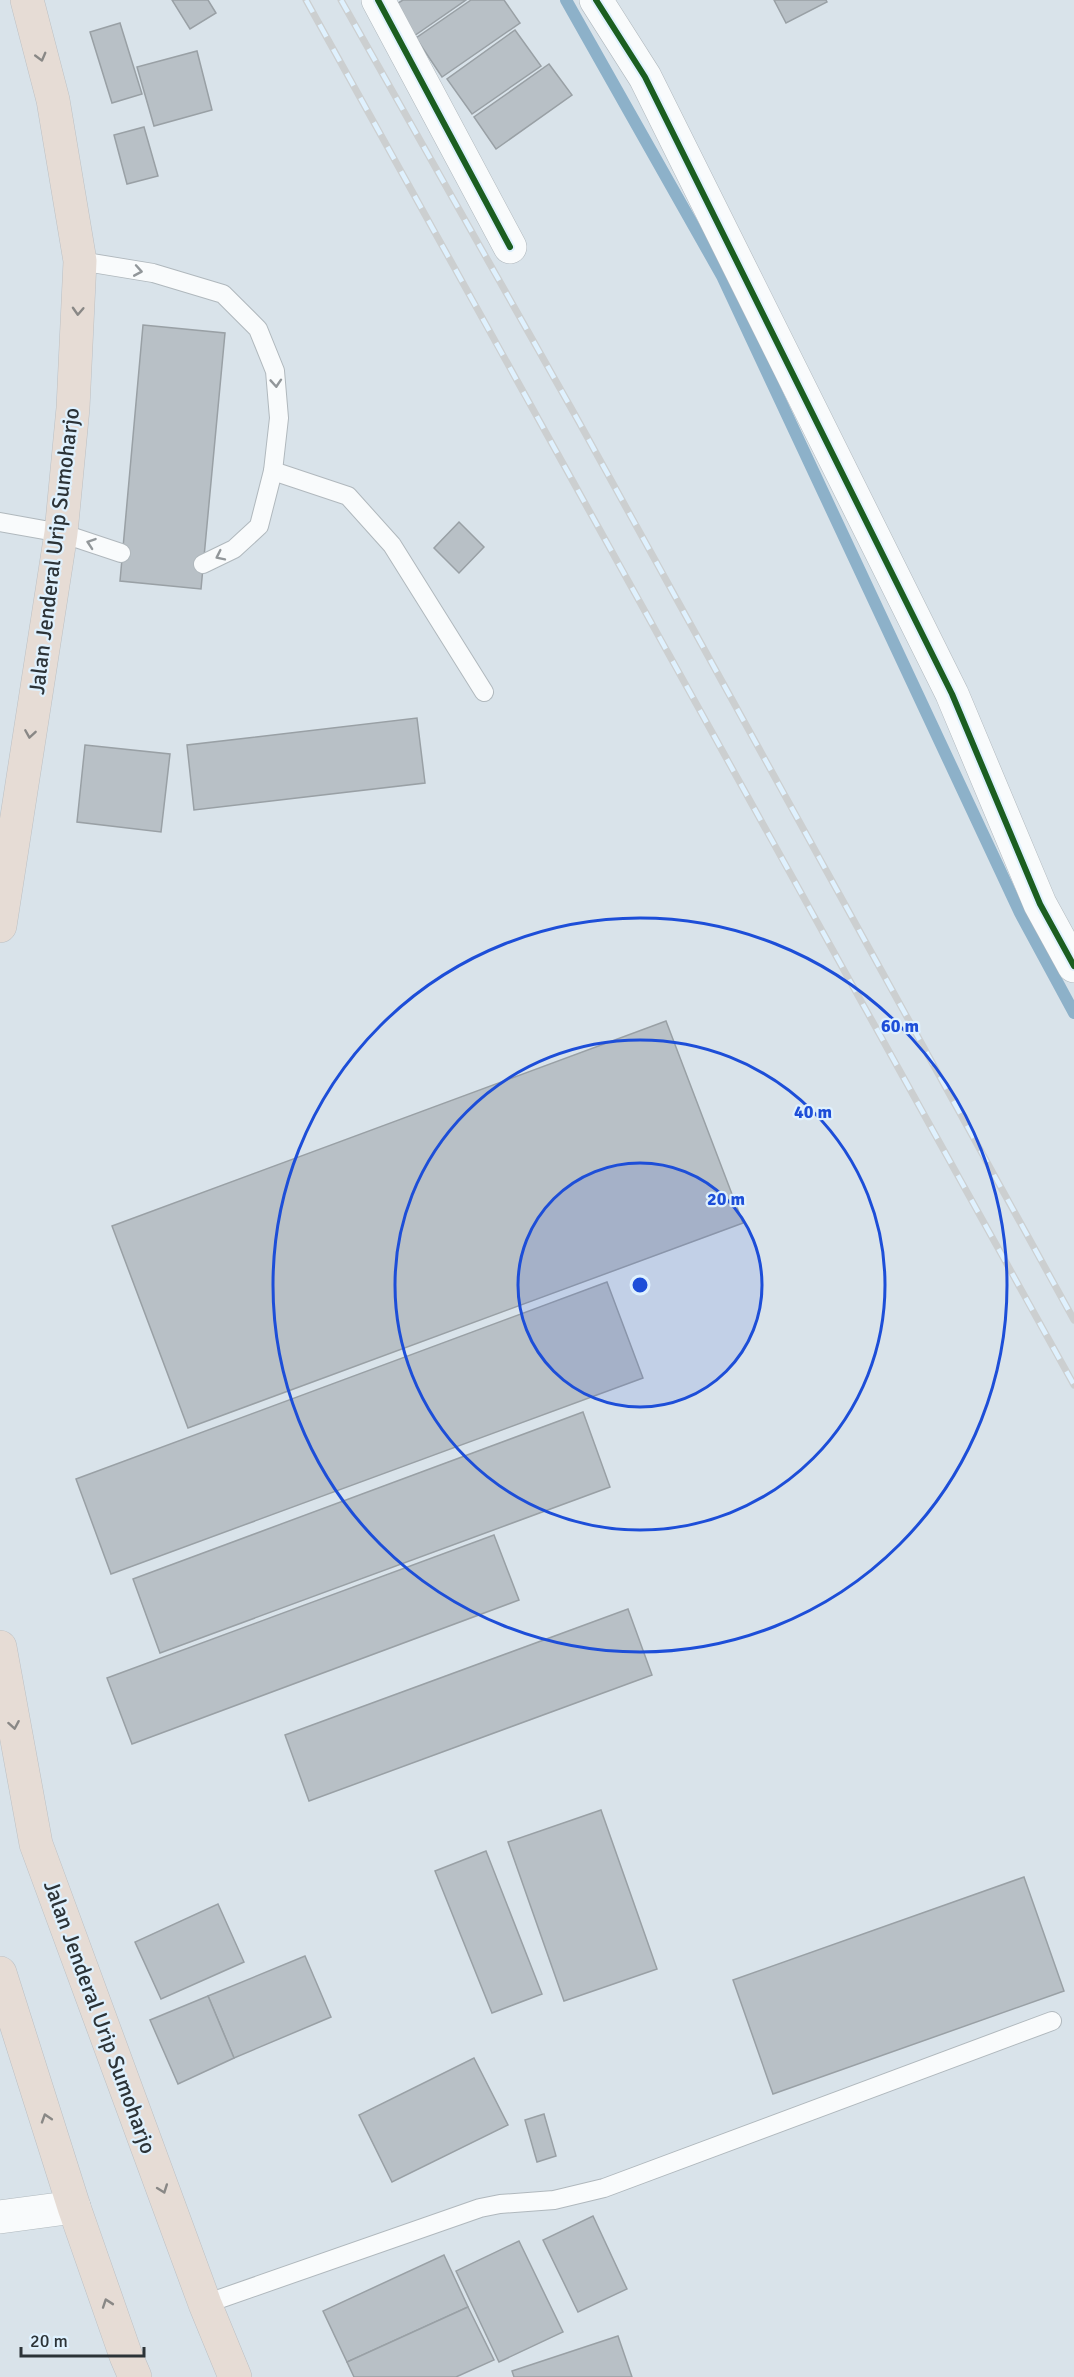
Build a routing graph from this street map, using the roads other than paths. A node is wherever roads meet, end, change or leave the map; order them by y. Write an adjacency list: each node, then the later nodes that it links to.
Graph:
1 (27, 0): 5 (highway, Jalan Jenderal Urip Sumoharjo, one-way to 5)
2 (378, 0): 4 (street)
3 (596, 0): 13 (street)
4 (510, 247)
5 (80, 261): 6 (lane, one-way to 6); 8 (highway, Jalan Jenderal Urip Sumoharjo, one-way to 8)
6 (273, 471): 10 (lane, one-way to 10); 11 (lane)
7 (0, 522): 8 (lane)
8 (61, 533): 9 (lane, one-way to 8); 12 (highway, Jalan Jenderal Urip Sumoharjo, one-way to 12)
9 (122, 553)
10 (203, 564)
11 (484, 692)
12 (0, 926)
13 (1074, 966)
14 (0, 1647): 19 (highway, Jalan Jenderal Urip Sumoharjo, one-way to 19)
15 (0, 1973): 17 (highway, one-way to 15)
16 (1052, 2021): 19 (lane)
17 (74, 2207): 18 (street); 20 (highway, one-way to 17)
18 (0, 2217)
19 (205, 2304): 21 (highway, Jalan Jenderal Urip Sumoharjo)
20 (135, 2377)
21 (235, 2377)

